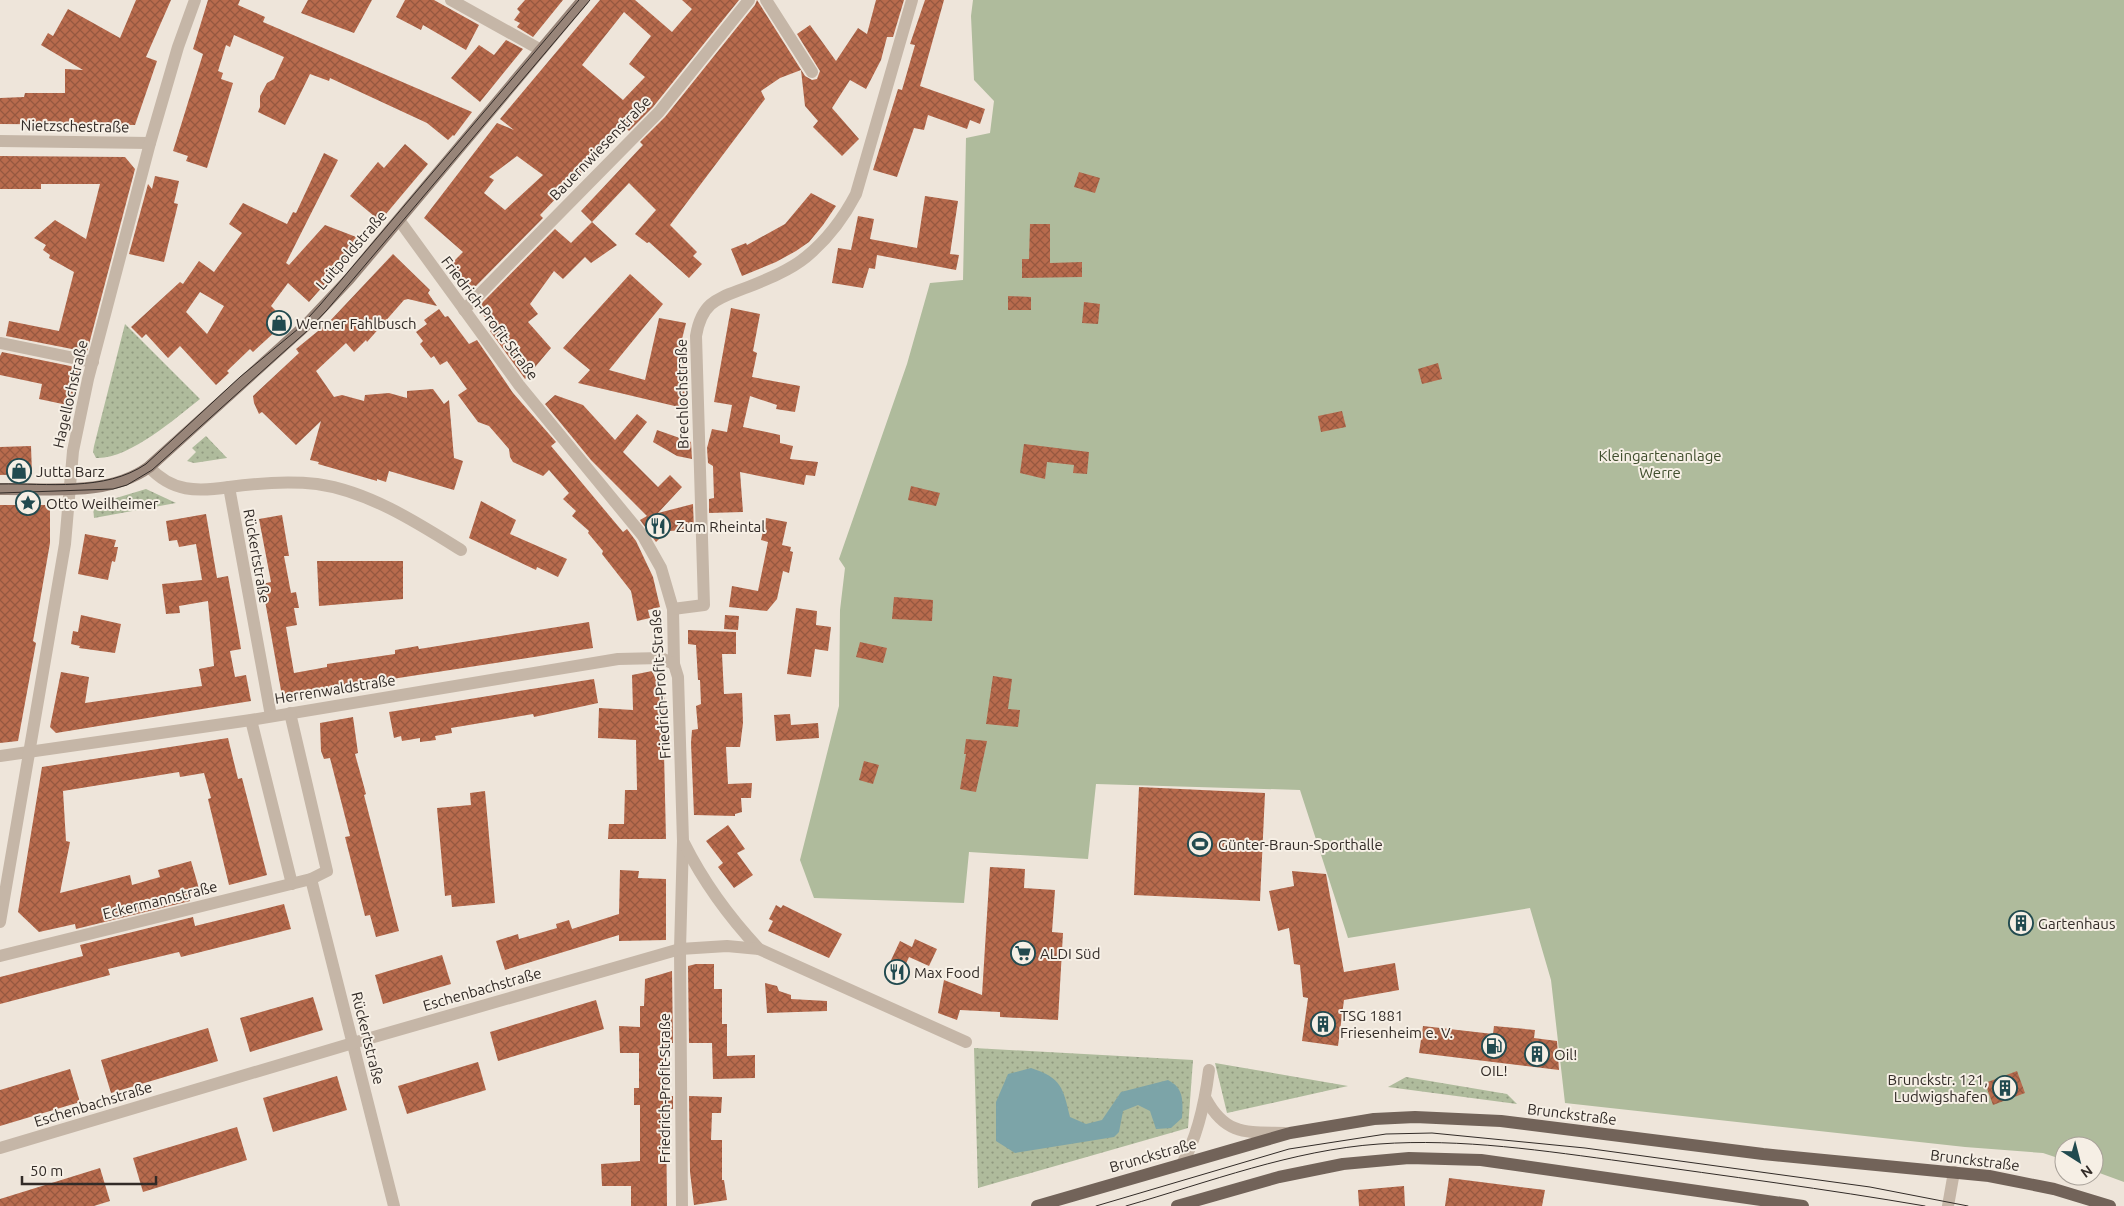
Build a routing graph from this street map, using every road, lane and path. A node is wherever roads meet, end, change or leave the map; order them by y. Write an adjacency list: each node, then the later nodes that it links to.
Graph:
1 (195, 0): 10 (street, Hagellochstraße)
2 (451, 0): 7 (street)
3 (583, 0): 7 (street, Luitpoldstraße)
4 (749, 0): 12 (street, Bauernwiesenstraße)
5 (766, 0): 8 (street)
6 (912, 0): 20 (street, Brechlochstraße)
7 (541, 50): 11 (street, Luitpoldstraße)
8 (812, 72)
9 (0, 141): 10 (street, Nietzschestraße)
10 (150, 143): 14 (street, Hagellochstraße)
11 (399, 220): 12 (street, Friedrich-Profit-Straße); 15 (street, Luitpoldstraße)
12 (464, 310): 20 (street, Friedrich-Profit-Straße)
13 (0, 344): 14 (street)
14 (93, 362): 16 (street, Hagellochstraße)
15 (149, 467): 16 (street, Luitpoldstraße); 17 (street)
16 (70, 487): 18 (street, Luitpoldstraße); 25 (street, Hagellochstraße)
17 (229, 487): 19 (street); 23 (street, Rückertstraße)
18 (0, 488)
19 (461, 550)
20 (673, 610): 21 (street, Friedrich-Profit-Straße)
21 (674, 664): 22 (street, Herrenwaldstraße); 27 (street, Friedrich-Profit-Straße)
22 (290, 713): 23 (street, Herrenwaldstraße); 28 (street, Eckermannstraße)
23 (271, 716): 24 (street, Herrenwaldstraße)
24 (251, 720): 25 (street, Herrenwaldstraße); 29 (street)
25 (29, 751): 26 (street, Herrenwaldstraße); 30 (street, Hagellochstraße)
26 (0, 756)
27 (683, 841): 31 (street, Friedrich-Profit-Straße); 32 (street)
28 (312, 879): 29 (street, Eckermannstraße); 35 (street, Rückertstraße)
29 (292, 884): 33 (street, Eckermannstraße)
30 (0, 922)
31 (680, 949): 32 (street, Eschenbachstraße); 35 (street, Eschenbachstraße); 43 (street, Friedrich-Profit-Straße)
32 (759, 949): 34 (street, Eschenbachstraße)
33 (0, 956)
34 (966, 1042)
35 (353, 1043): 39 (street, Eschenbachstraße); 42 (street, Rückertstraße)
36 (1209, 1070): 37 (street)
37 (1206, 1099): 38 (street); 40 (street)
38 (1290, 1133): 40 (main road, Brunckstraße); 41 (main road, Brunckstraße)
39 (0, 1148)
40 (1182, 1164): 44 (main road, Brunckstraße)
41 (1954, 1172): 47 (street); 48 (main road, Brunckstraße)
42 (394, 1206)
43 (682, 1206)
44 (1037, 1206)
45 (1176, 1206): 46 (main road)
46 (1803, 1206)
47 (1948, 1206)
48 (2110, 1206)

